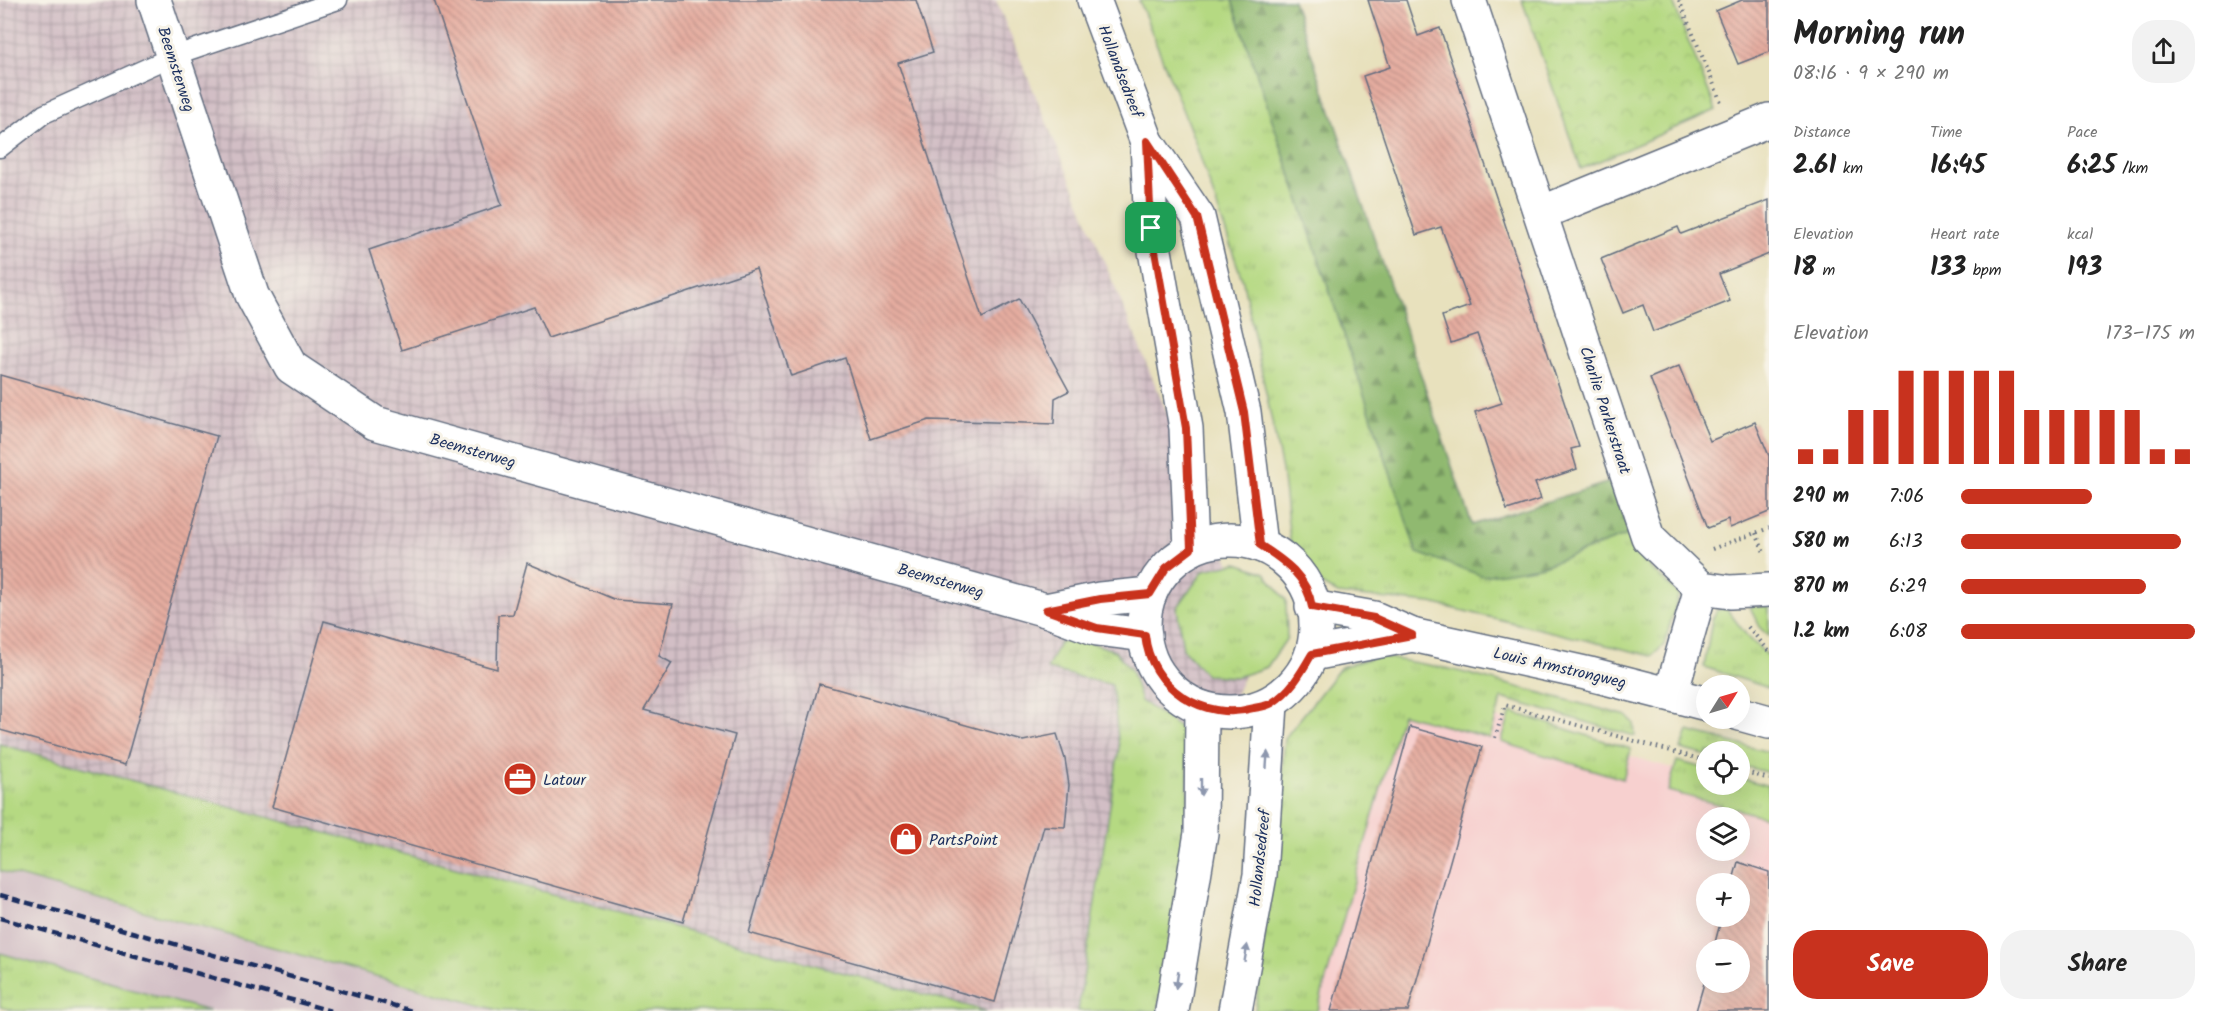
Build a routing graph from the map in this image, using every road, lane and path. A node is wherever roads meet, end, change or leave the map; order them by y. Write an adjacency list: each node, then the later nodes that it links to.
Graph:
1 (154, 0): 6 (street, Beemsterweg)
2 (338, 0): 6 (lane)
3 (1094, 0): 9 (street, Hollandsedreef)
4 (1469, 0): 11 (street, Charlie Parkerstraat)
5 (1679, 0): 8 (path)
6 (173, 56): 10 (lane); 22 (street, Beemsterweg)
7 (1769, 120): 8 (street)
8 (1735, 134): 11 (street)
9 (1147, 141): 14 (street, Hollandsedreef); 15 (street, Hollandsedreef)
10 (0, 148)
11 (1541, 213): 18 (street, Charlie Parkerstraat)
12 (1769, 528): 13 (path)
13 (1756, 533): 16 (path); 17 (path)
14 (1260, 545): 15 (street); 21 (street)
15 (1191, 549): 20 (street)
16 (1713, 549)
17 (1769, 564)
18 (1701, 588): 19 (street); 26 (street)
19 (1769, 590)
20 (1150, 594): 22 (street, Beemsterweg); 23 (street)
21 (1312, 607): 24 (street, Louis Armstrongweg); 25 (street)
22 (1046, 610): 23 (street, Beemsterweg)
23 (1145, 635): 29 (street)
24 (1412, 635): 25 (street, Louis Armstrongweg); 26 (street, Louis Armstrongweg)
25 (1312, 654): 28 (street)
26 (1671, 694): 27 (street, Louis Armstrongweg)
27 (1696, 701)
28 (1271, 704): 29 (street); 37 (street, Hollandsedreef, one-way to 28)
29 (1202, 708): 36 (street, one-way to 36)
30 (1750, 717): 31 (street)
31 (1769, 722)
32 (1495, 738): 33 (path)
33 (1696, 758)
34 (1750, 774): 35 (path)
35 (1769, 779)
36 (1172, 1011)
37 (1235, 1011)

